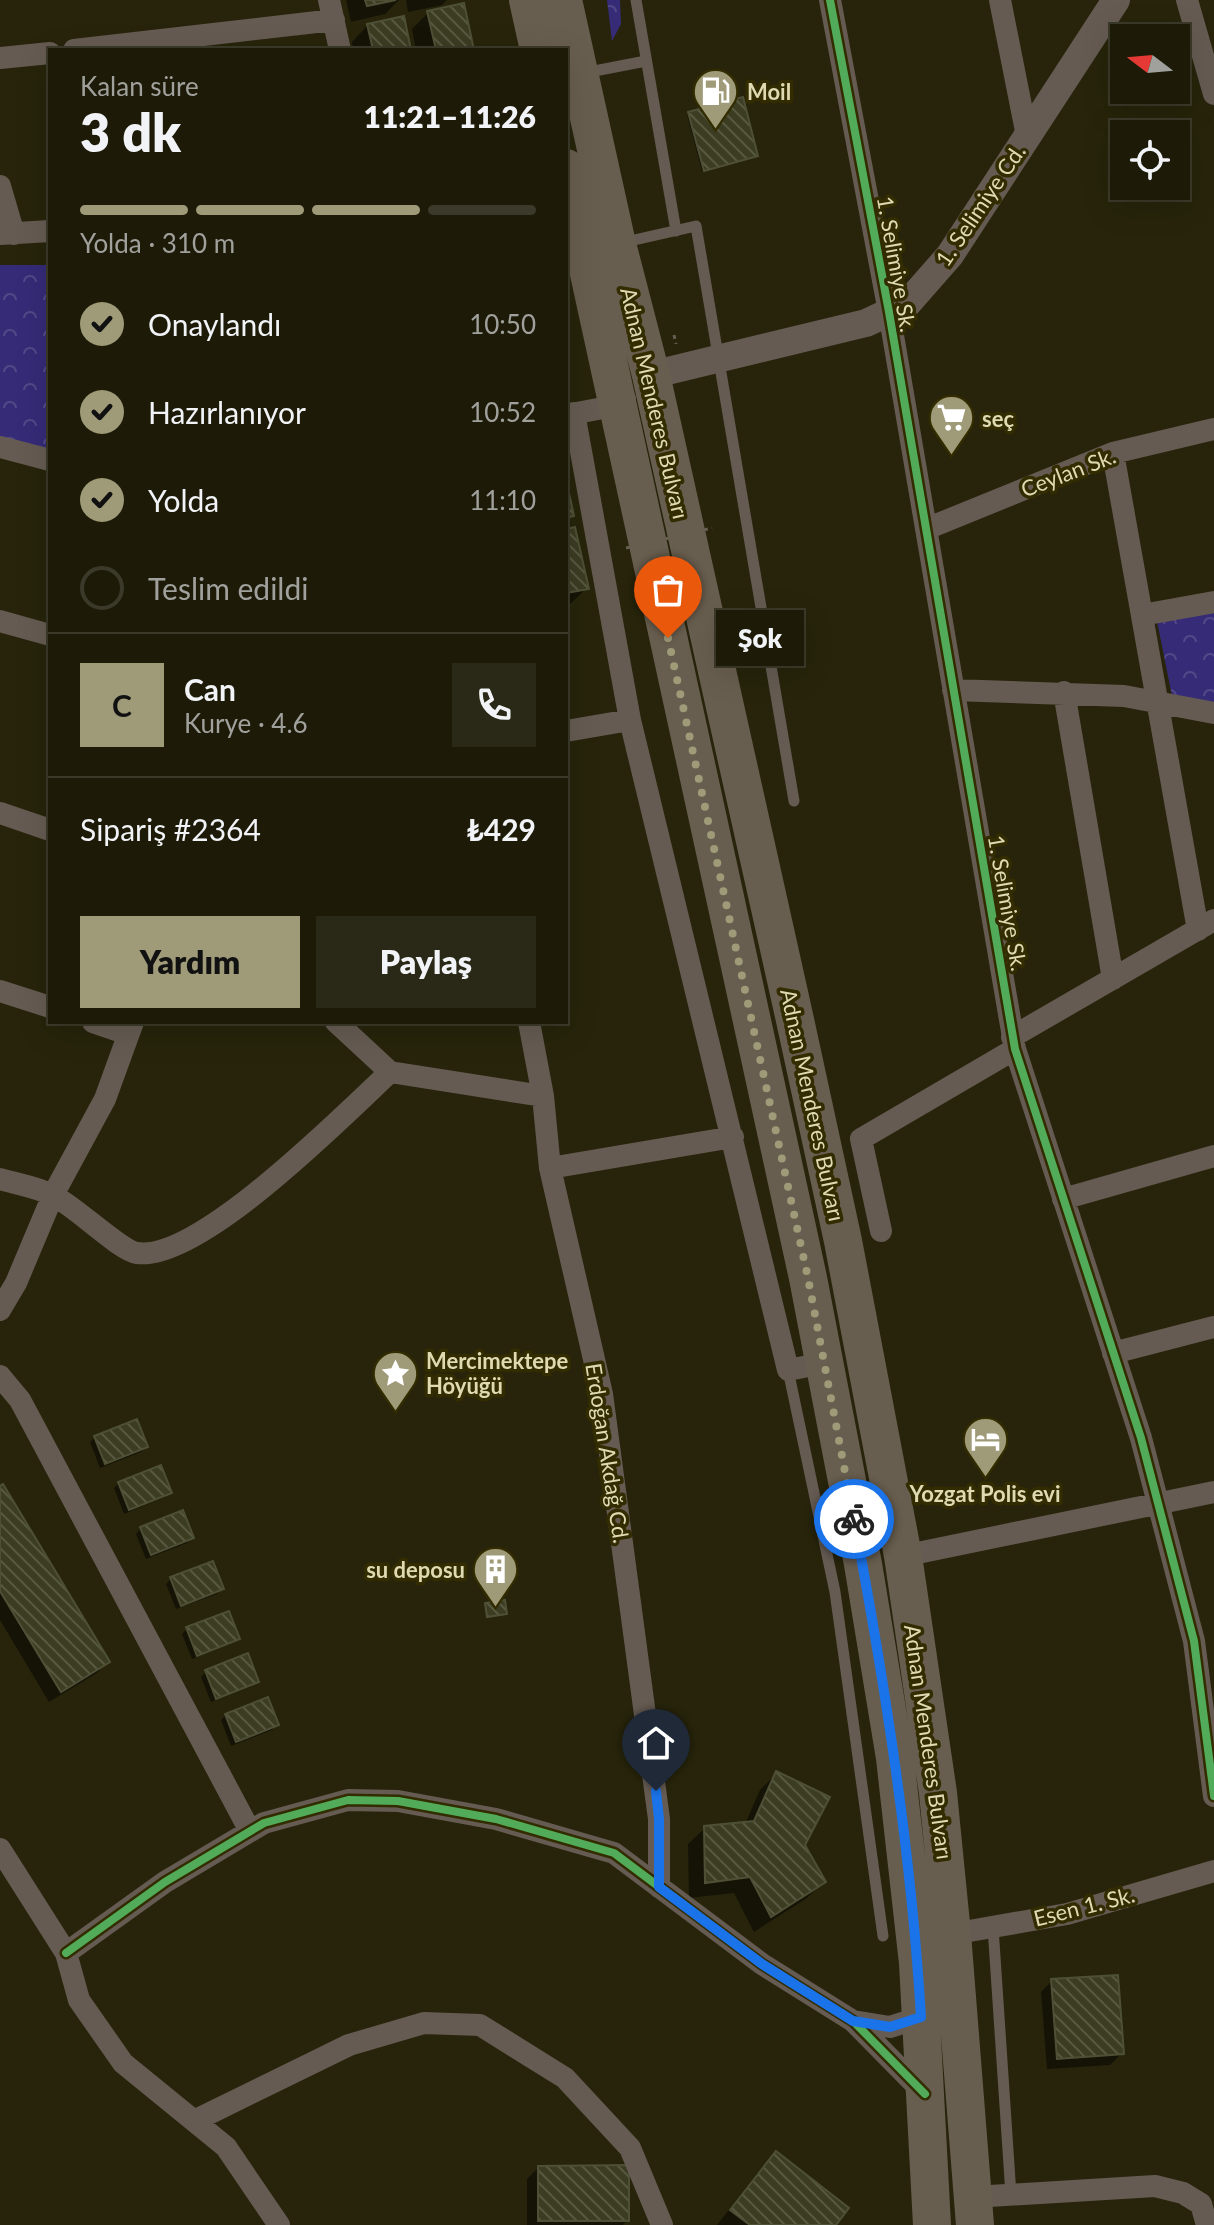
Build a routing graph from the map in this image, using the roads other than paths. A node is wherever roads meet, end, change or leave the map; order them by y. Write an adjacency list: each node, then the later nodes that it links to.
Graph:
1 (528, 0): 11 (highway)
2 (563, 0): 15 (highway, Adnan Menderes Bulvarı)
3 (636, 0): 14 (lane)
4 (830, 0): 24 (street, 1. Selimiye Sk.)
5 (1000, 0): 17 (street)
6 (1116, 0): 17 (street, 1. Selimiye Cd.)
7 (1187, 0): 16 (street)
8 (331, 10): 9 (street); 10 (street)
9 (87, 48)
10 (340, 48)
11 (539, 48)
12 (48, 53): 13 (street)
13 (0, 58)
14 (646, 61): 15 (lane); 21 (lane)
15 (580, 74): 23 (highway, Adnan Menderes Bulvarı)
16 (1214, 94)
17 (1027, 136): 24 (street, 1. Selimiye Cd.)
18 (568, 177): 27 (highway, Adnan Menderes Bulvarı)
19 (0, 186): 22 (street)
20 (48, 231): 22 (street)
21 (676, 231): 23 (lane); 25 (lane)
22 (7, 234)
23 (617, 244): 26 (highway, Adnan Menderes Bulvarı)
24 (889, 312): 25 (street, 1. Selimiye Cd.); 33 (street, 1. Selimiye Sk.)
25 (719, 358): 26 (street, 1. Selimiye Cd.); 44 (lane)
26 (651, 375): 27 (street); 72 (highway, Adnan Menderes Bulvarı)
27 (619, 405): 28 (street); 68 (highway, Adnan Menderes Bulvarı)
28 (570, 414): 42 (street)
29 (1214, 429): 31 (street, Ceylan Sk.)
30 (1, 451): 32 (street)
31 (1113, 453): 33 (street, Ceylan Sk.); 35 (street)
32 (48, 460)
33 (926, 529): 38 (street, 1. Selimiye Sk.)
34 (1214, 602): 35 (street)
35 (1142, 615): 40 (street)
36 (0, 621): 37 (street)
37 (48, 634)
38 (953, 690): 39 (street); 55 (street, 1. Selimiye Sk.)
39 (1064, 692): 40 (street); 48 (street)
40 (1158, 702): 41 (street); 47 (street)
41 (1214, 713)
42 (630, 720): 43 (street); 58 (street)
43 (568, 731)
44 (794, 801)
45 (0, 813): 46 (street)
46 (48, 829)
47 (1206, 925): 48 (street)
48 (1113, 979): 55 (street)
49 (0, 991): 50 (street)
50 (48, 1006)
51 (105, 1024): 54 (street)
52 (338, 1024): 56 (street)
53 (529, 1024): 57 (street, Erdoğan Akdağ Cd.)
54 (130, 1028): 62 (street)
55 (1014, 1043): 63 (street, 1. Selimiye Sk.); 64 (street)
56 (390, 1072): 57 (street); 62 (street)
57 (543, 1096): 60 (street, Erdoğan Akdağ Cd.)
58 (733, 1137): 60 (street); 68 (street)
59 (1214, 1156): 63 (street)
60 (550, 1168): 78 (street, Erdoğan Akdağ Cd.)
61 (0, 1179): 62 (street)
62 (53, 1195): 65 (street)
63 (1063, 1199): 67 (street, 1. Selimiye Sk.)
64 (881, 1231)
65 (0, 1310)
66 (1214, 1327): 67 (street)
67 (1113, 1353): 71 (street, 1. Selimiye Sk.)
68 (806, 1366): 81 (lane); 83 (highway, Adnan Menderes Bulvarı)
69 (0, 1376): 75 (street)
70 (1214, 1492): 71 (street)
71 (1158, 1504): 72 (street); 73 (street, 1. Selimiye Sk.)
72 (903, 1556): 80 (highway, Adnan Menderes Bulvarı)
73 (1206, 1672): 74 (street, 1. Selimiye Sk.)
74 (1214, 1796)
75 (250, 1831): 78 (street); 82 (street)
76 (0, 1849): 82 (street)
77 (1214, 1871): 79 (street, Esen 1. Sk.)
78 (659, 1887): 84 (street)
79 (993, 1927): 80 (street, Esen 1. Sk.); 87 (lane)
80 (952, 1934): 88 (highway, Adnan Menderes Bulvarı)
81 (883, 1936)
82 (66, 1953): 86 (street)
83 (921, 2017): 84 (street); 85 (highway, Adnan Menderes Bulvarı)
84 (853, 2021): 85 (street)
85 (925, 2094): 91 (highway, Adnan Menderes Bulvarı)
86 (194, 2121): 89 (street); 90 (street)
87 (1011, 2195): 88 (street); 92 (street)
88 (974, 2211)
89 (279, 2225)
90 (662, 2225)
91 (932, 2225)
92 (1207, 2225)

